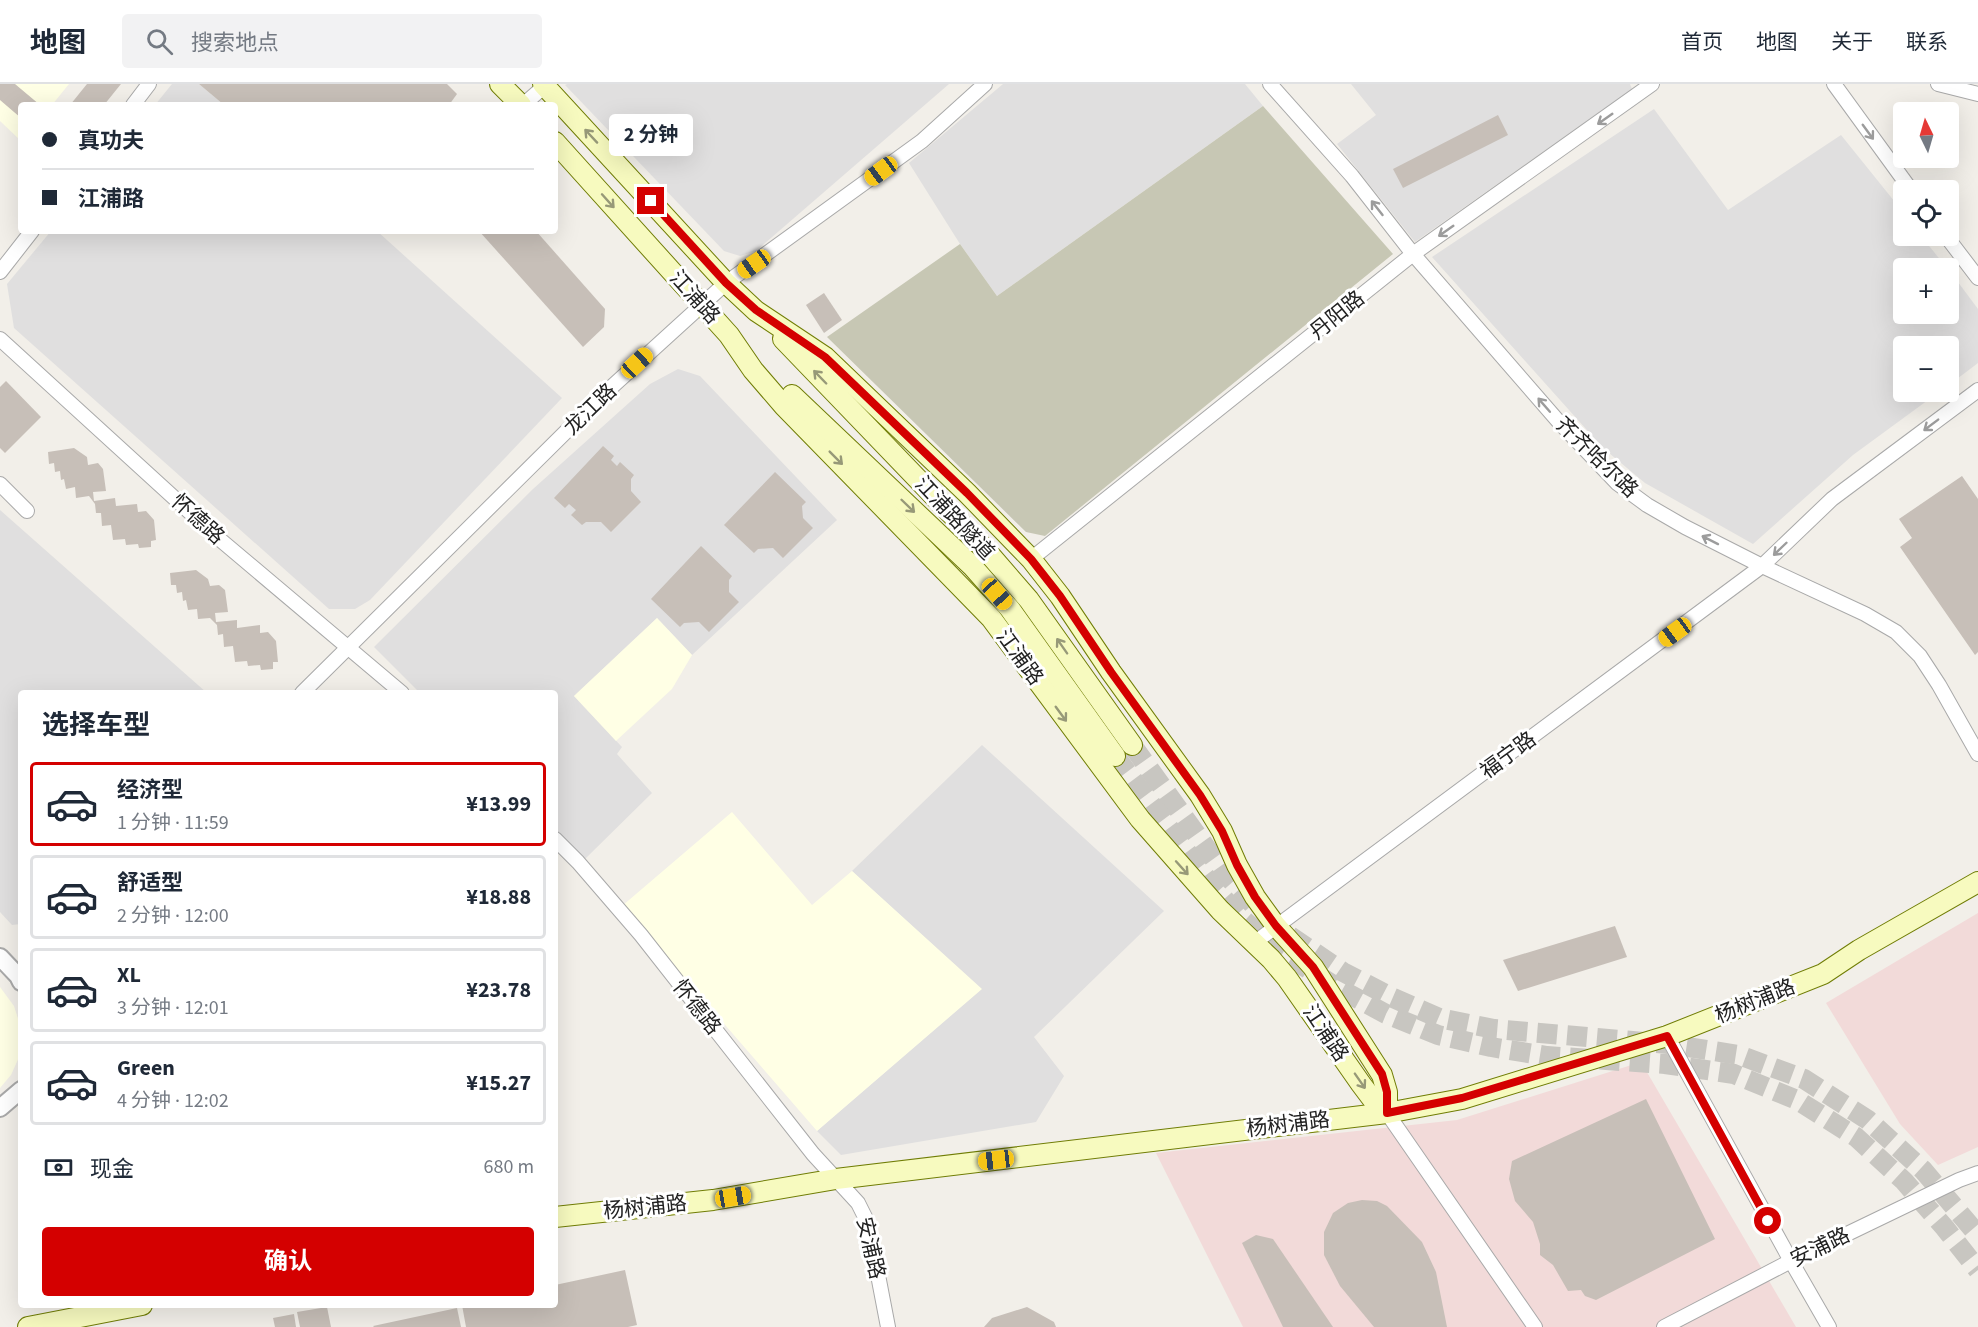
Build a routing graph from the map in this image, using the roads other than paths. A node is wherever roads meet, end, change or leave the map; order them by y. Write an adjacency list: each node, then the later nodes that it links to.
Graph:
1 (149, 84): 10 (street)
2 (500, 84): 11 (main road)
3 (985, 84): 20 (street, 龙江路)
4 (1270, 84): 17 (street, 齐齐哈尔路, one-way to 4)
5 (1652, 84): 17 (street, 丹阳路, one-way to 17)
6 (1834, 84): 14 (street, one-way to 14)
7 (1938, 84): 9 (street)
8 (545, 85): 12 (street); 20 (main road, 江浦路, one-way to 8)
9 (1978, 94)
10 (135, 102)
11 (519, 102)
12 (525, 102)
13 (558, 145): 21 (main road, 江浦路, one-way to 21)
14 (1904, 180)
15 (30, 234): 18 (street)
16 (1954, 246): 19 (street)
17 (1413, 254): 28 (street, 丹阳路); 29 (street, 齐齐哈尔路, one-way to 17)
18 (0, 272)
19 (1978, 278)
20 (726, 283): 21 (street, 龙江路); 22 (main road, 江浦路)
21 (700, 305): 23 (main road, 江浦路); 30 (street, 龙江路)
22 (756, 310): 28 (main road, 江浦路); 33 (main road, 江浦路隧道, one-way to 22)
23 (729, 335): 35 (main road, 江浦路隧道, one-way to 35); 39 (main road, 江浦路, one-way to 39)
24 (0, 339): 30 (street, 怀德路)
25 (1978, 390): 29 (street, 福宁路, one-way to 29)
26 (0, 484): 27 (street)
27 (27, 510)
28 (1031, 559): 38 (main road, 江浦路)
29 (1762, 566): 34 (street, 齐齐哈尔路); 38 (street, 福宁路)
30 (348, 648): 31 (street, 龙江路); 32 (street, 怀德路)
31 (305, 690)
32 (398, 690)
33 (1132, 745)
34 (1978, 754)
35 (1115, 756)
36 (558, 842): 47 (street, 怀德路)
37 (1978, 882): 42 (main road, 杨树浦路)
38 (1276, 926): 39 (street, 福宁路); 45 (main road, 江浦路)
39 (1254, 943): 45 (main road, 江浦路, one-way to 45)
40 (0, 957): 41 (street)
41 (18, 975)
42 (1667, 1036): 45 (main road, 杨树浦路); 49 (street)
43 (18, 1093): 44 (street)
44 (0, 1108)
45 (1387, 1113): 47 (main road, 杨树浦路); 53 (street, 江浦路)
46 (1978, 1173): 49 (street, 安浦路)
47 (836, 1179): 48 (main road, 杨树浦路); 52 (street, 安浦路)
48 (558, 1217)
49 (1791, 1262): 54 (street, 安浦路); 55 (street)
50 (126, 1308): 51 (main road)
51 (28, 1327)
52 (888, 1327)
53 (1535, 1327)
54 (1664, 1327)
55 (1829, 1327)

